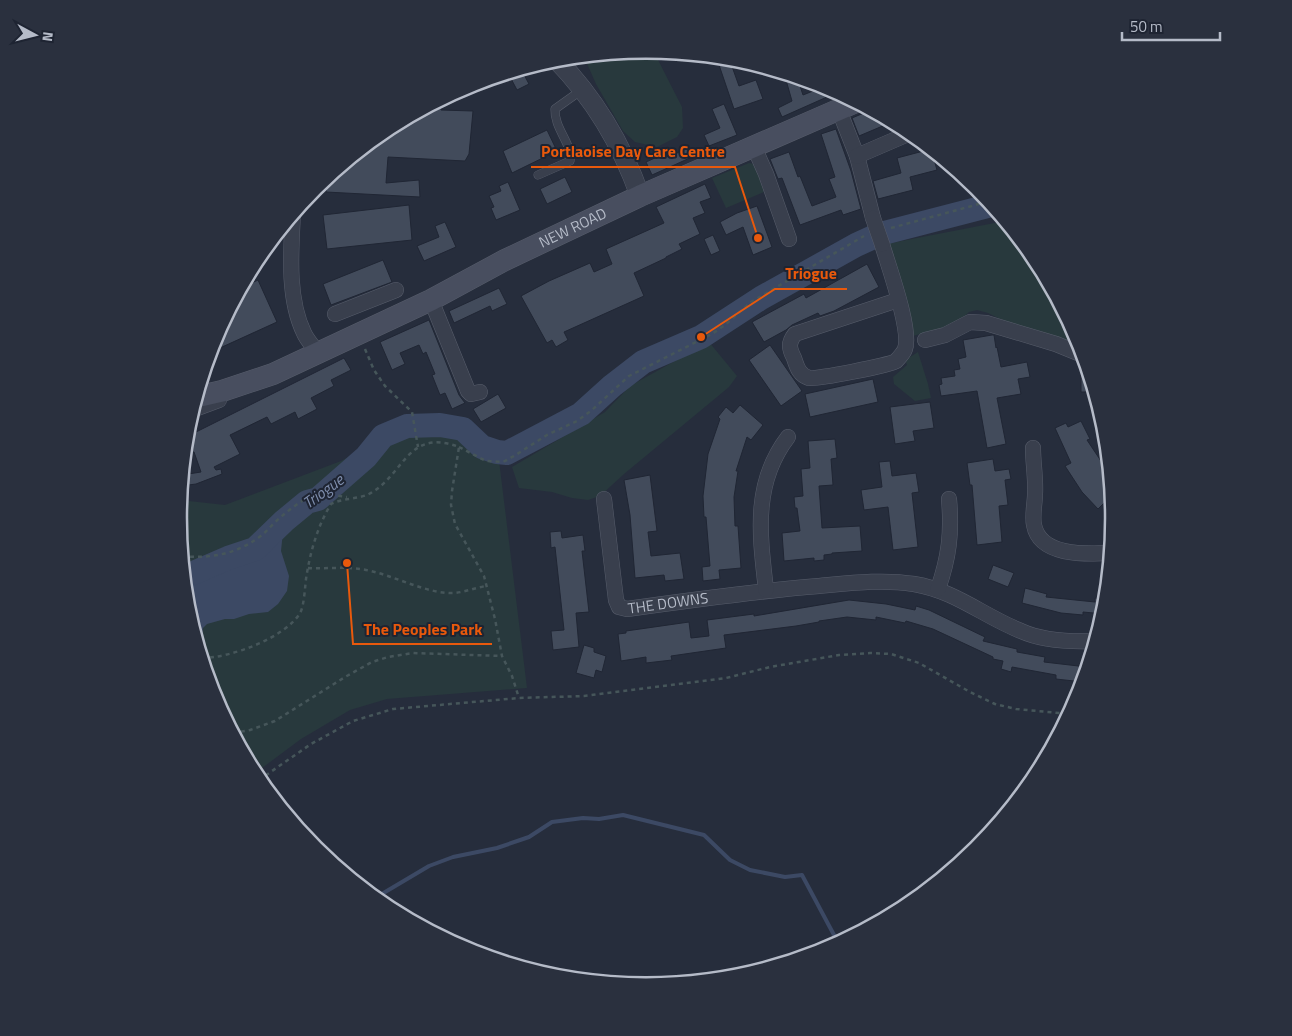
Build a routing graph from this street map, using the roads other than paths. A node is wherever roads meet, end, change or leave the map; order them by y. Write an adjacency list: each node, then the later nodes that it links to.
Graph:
1 (563, 67): 2 (street)
2 (583, 90): 7 (lane); 8 (street)
3 (848, 106): 5 (main road, NEW ROAD); 6 (street)
4 (902, 137): 6 (street)
5 (754, 147): 8 (main road, NEW ROAD); 10 (street)
6 (857, 156): 14 (street, bridge)
7 (538, 175)
8 (640, 196): 13 (main road, NEW ROAD)
9 (293, 224): 19 (street)
10 (789, 239)
11 (396, 290): 12 (street)
12 (372, 299): 15 (street); 16 (street)
13 (431, 300): 16 (main road, NEW ROAD); 21 (street)
14 (898, 300): 14 (street)
15 (335, 314)
16 (388, 320): 19 (main road, NEW ROAD)
17 (925, 340): 18 (street)
18 (1074, 351)
19 (317, 352): 20 (main road, NEW ROAD)
20 (222, 391): 22 (main road, NEW ROAD); 23 (street)
21 (480, 392)
22 (203, 395)
23 (200, 407)
24 (788, 437): 30 (street)
25 (1032, 448): 28 (street)
26 (604, 499): 30 (street, THE DOWNS)
27 (949, 499): 29 (street)
28 (1103, 553)
29 (938, 589): 30 (street, THE DOWNS); 31 (street, THE DOWNS)
30 (766, 590)
31 (1089, 641)

